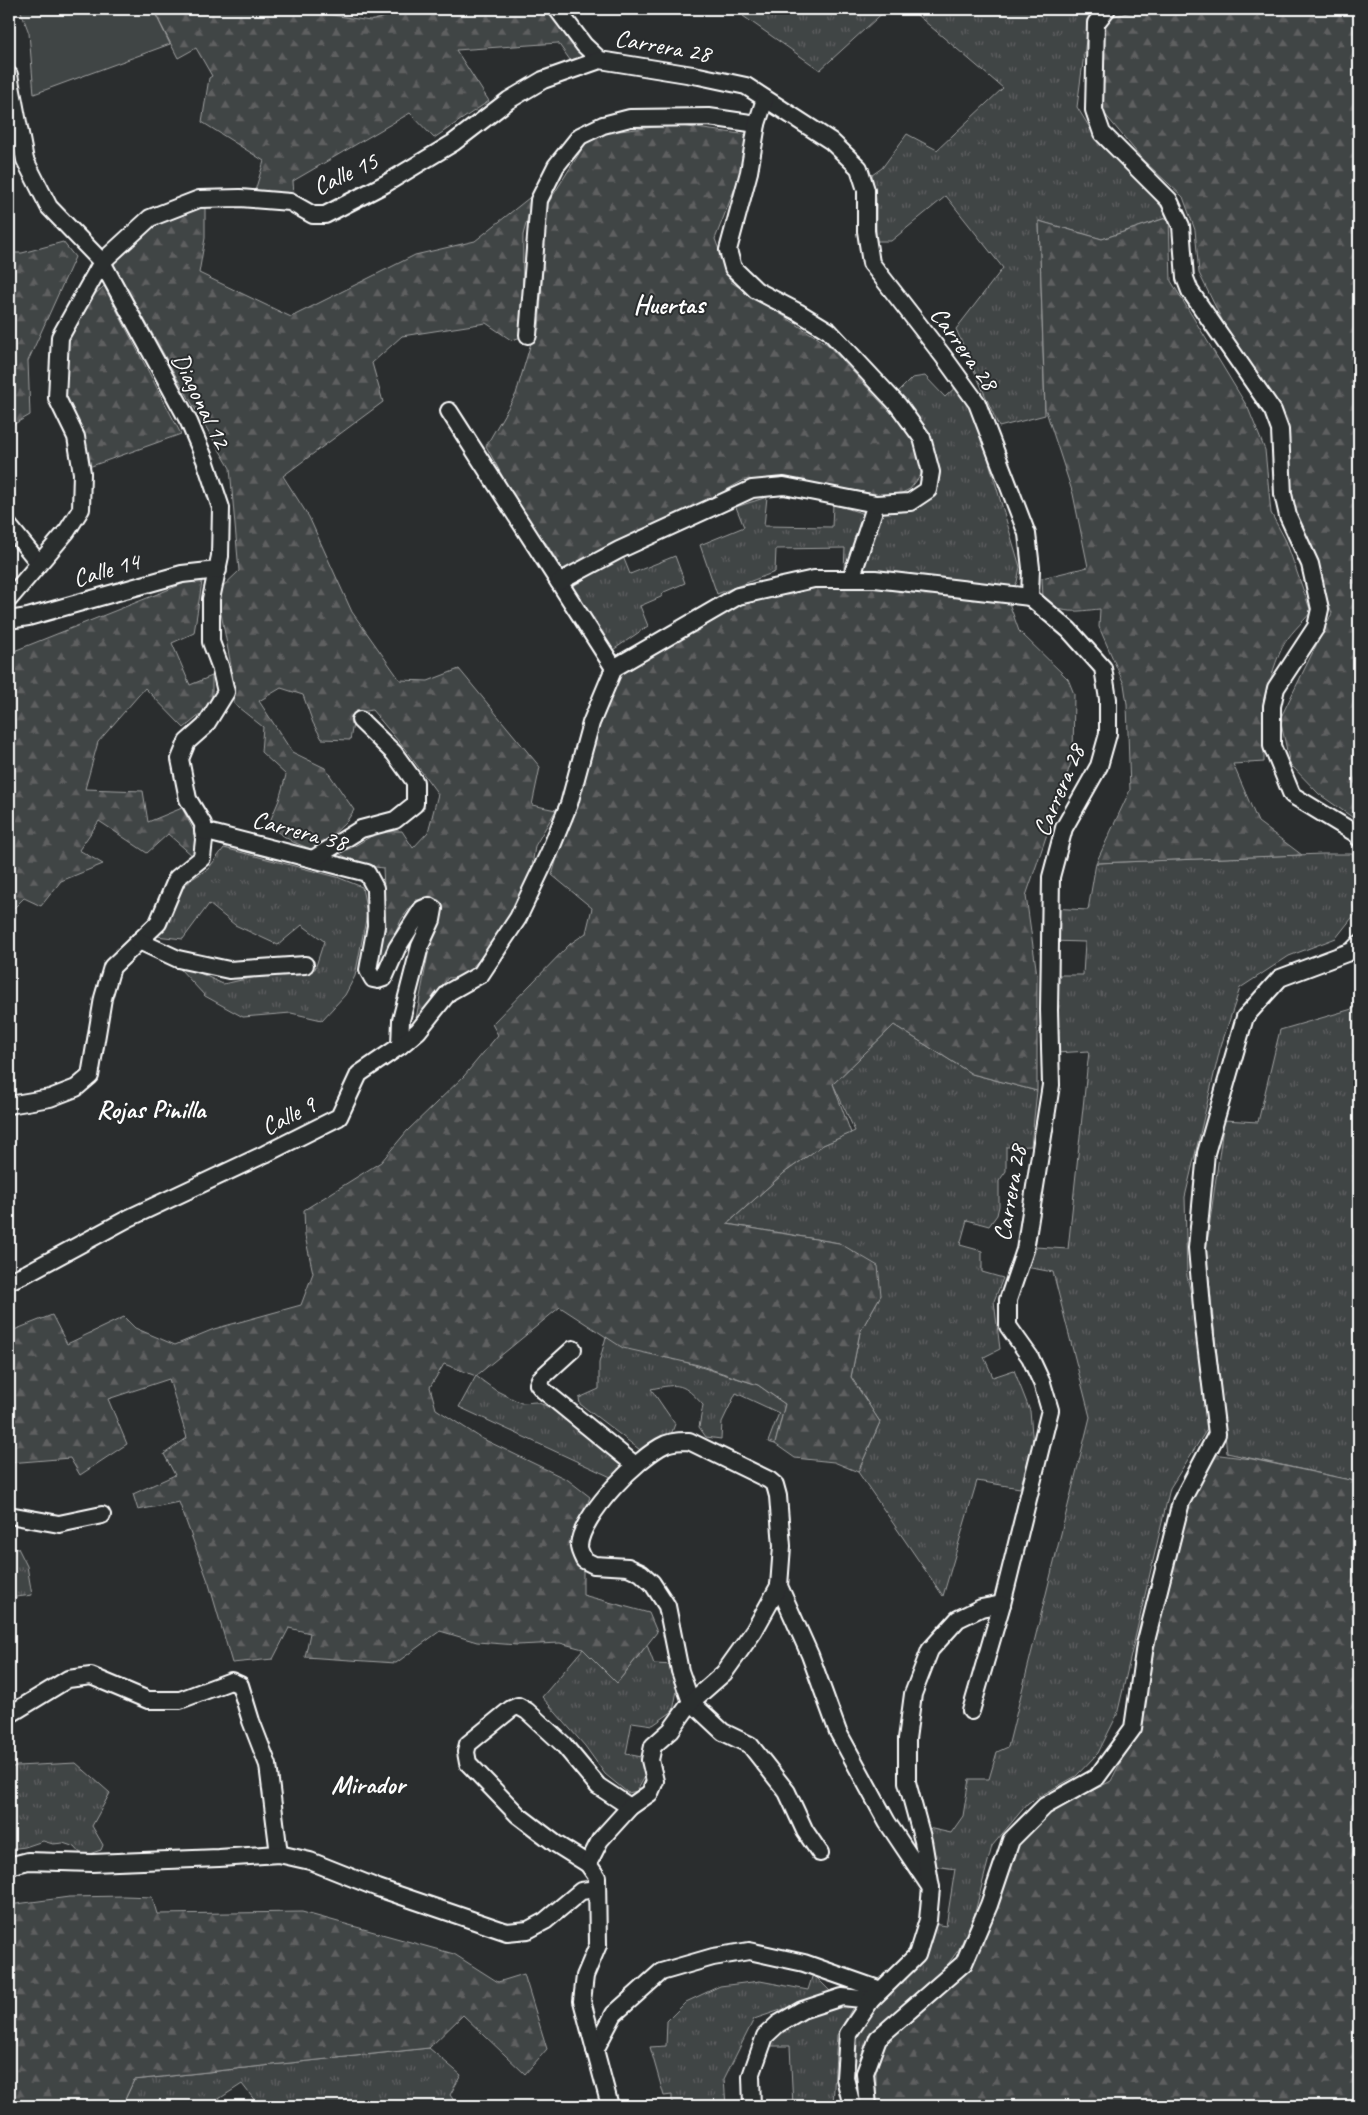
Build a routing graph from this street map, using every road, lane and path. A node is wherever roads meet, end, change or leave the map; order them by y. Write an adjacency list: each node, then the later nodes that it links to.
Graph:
1 (557, 9): 3 (street, Carrera 28)
2 (1107, 9): 22 (street)
3 (600, 60): 5 (street, Carrera 28); 7 (street, Calle 15)
4 (9, 75): 7 (street, Diagonal 12)
5 (765, 99): 6 (street); 16 (street, Carrera 28)
6 (757, 124): 8 (street); 10 (street)
7 (102, 262): 12 (street, Calle 15); 13 (street, Diagonal 12)
8 (528, 335)
9 (449, 411): 15 (street)
10 (876, 504): 14 (street); 15 (street)
11 (9, 526): 12 (street)
12 (39, 563): 17 (street, Calle 15)
13 (218, 570): 18 (street, Calle 14); 21 (street, Diagonal 12)
14 (851, 579): 16 (street); 19 (street)
15 (559, 582): 19 (street)
16 (1030, 597): 35 (street, Carrera 28)
17 (9, 600)
18 (9, 620)
19 (614, 668): 27 (street, Calle 9)
20 (360, 720): 23 (street)
21 (204, 831): 23 (street, Carrera 38); 24 (street)
22 (1359, 838)
23 (314, 859): 27 (street, Carrera 38)
24 (139, 940): 26 (street); 28 (street)
25 (1359, 944): 51 (street)
26 (305, 965)
27 (400, 1046): 29 (street, Calle 9)
28 (9, 1105)
29 (9, 1280)
30 (574, 1350): 31 (street)
31 (635, 1465): 34 (street); 36 (street)
32 (9, 1514): 33 (street)
33 (102, 1515)
34 (779, 1586): 36 (street); 44 (street)
35 (1002, 1604): 37 (street, Carrera 28); 44 (street)
36 (691, 1702): 39 (street); 40 (street)
37 (971, 1711)
38 (9, 1715): 41 (street)
39 (630, 1807): 42 (street); 42 (street)
40 (820, 1853)
41 (279, 1854): 43 (street); 45 (street)
42 (588, 1864): 45 (street)
43 (9, 1866)
44 (931, 1888): 46 (street)
45 (597, 1889): 47 (street)
46 (876, 1995): 47 (street); 49 (street); 50 (street)
47 (595, 2050): 48 (street)
48 (610, 2106)
49 (752, 2106)
50 (852, 2106)
51 (868, 2106)

